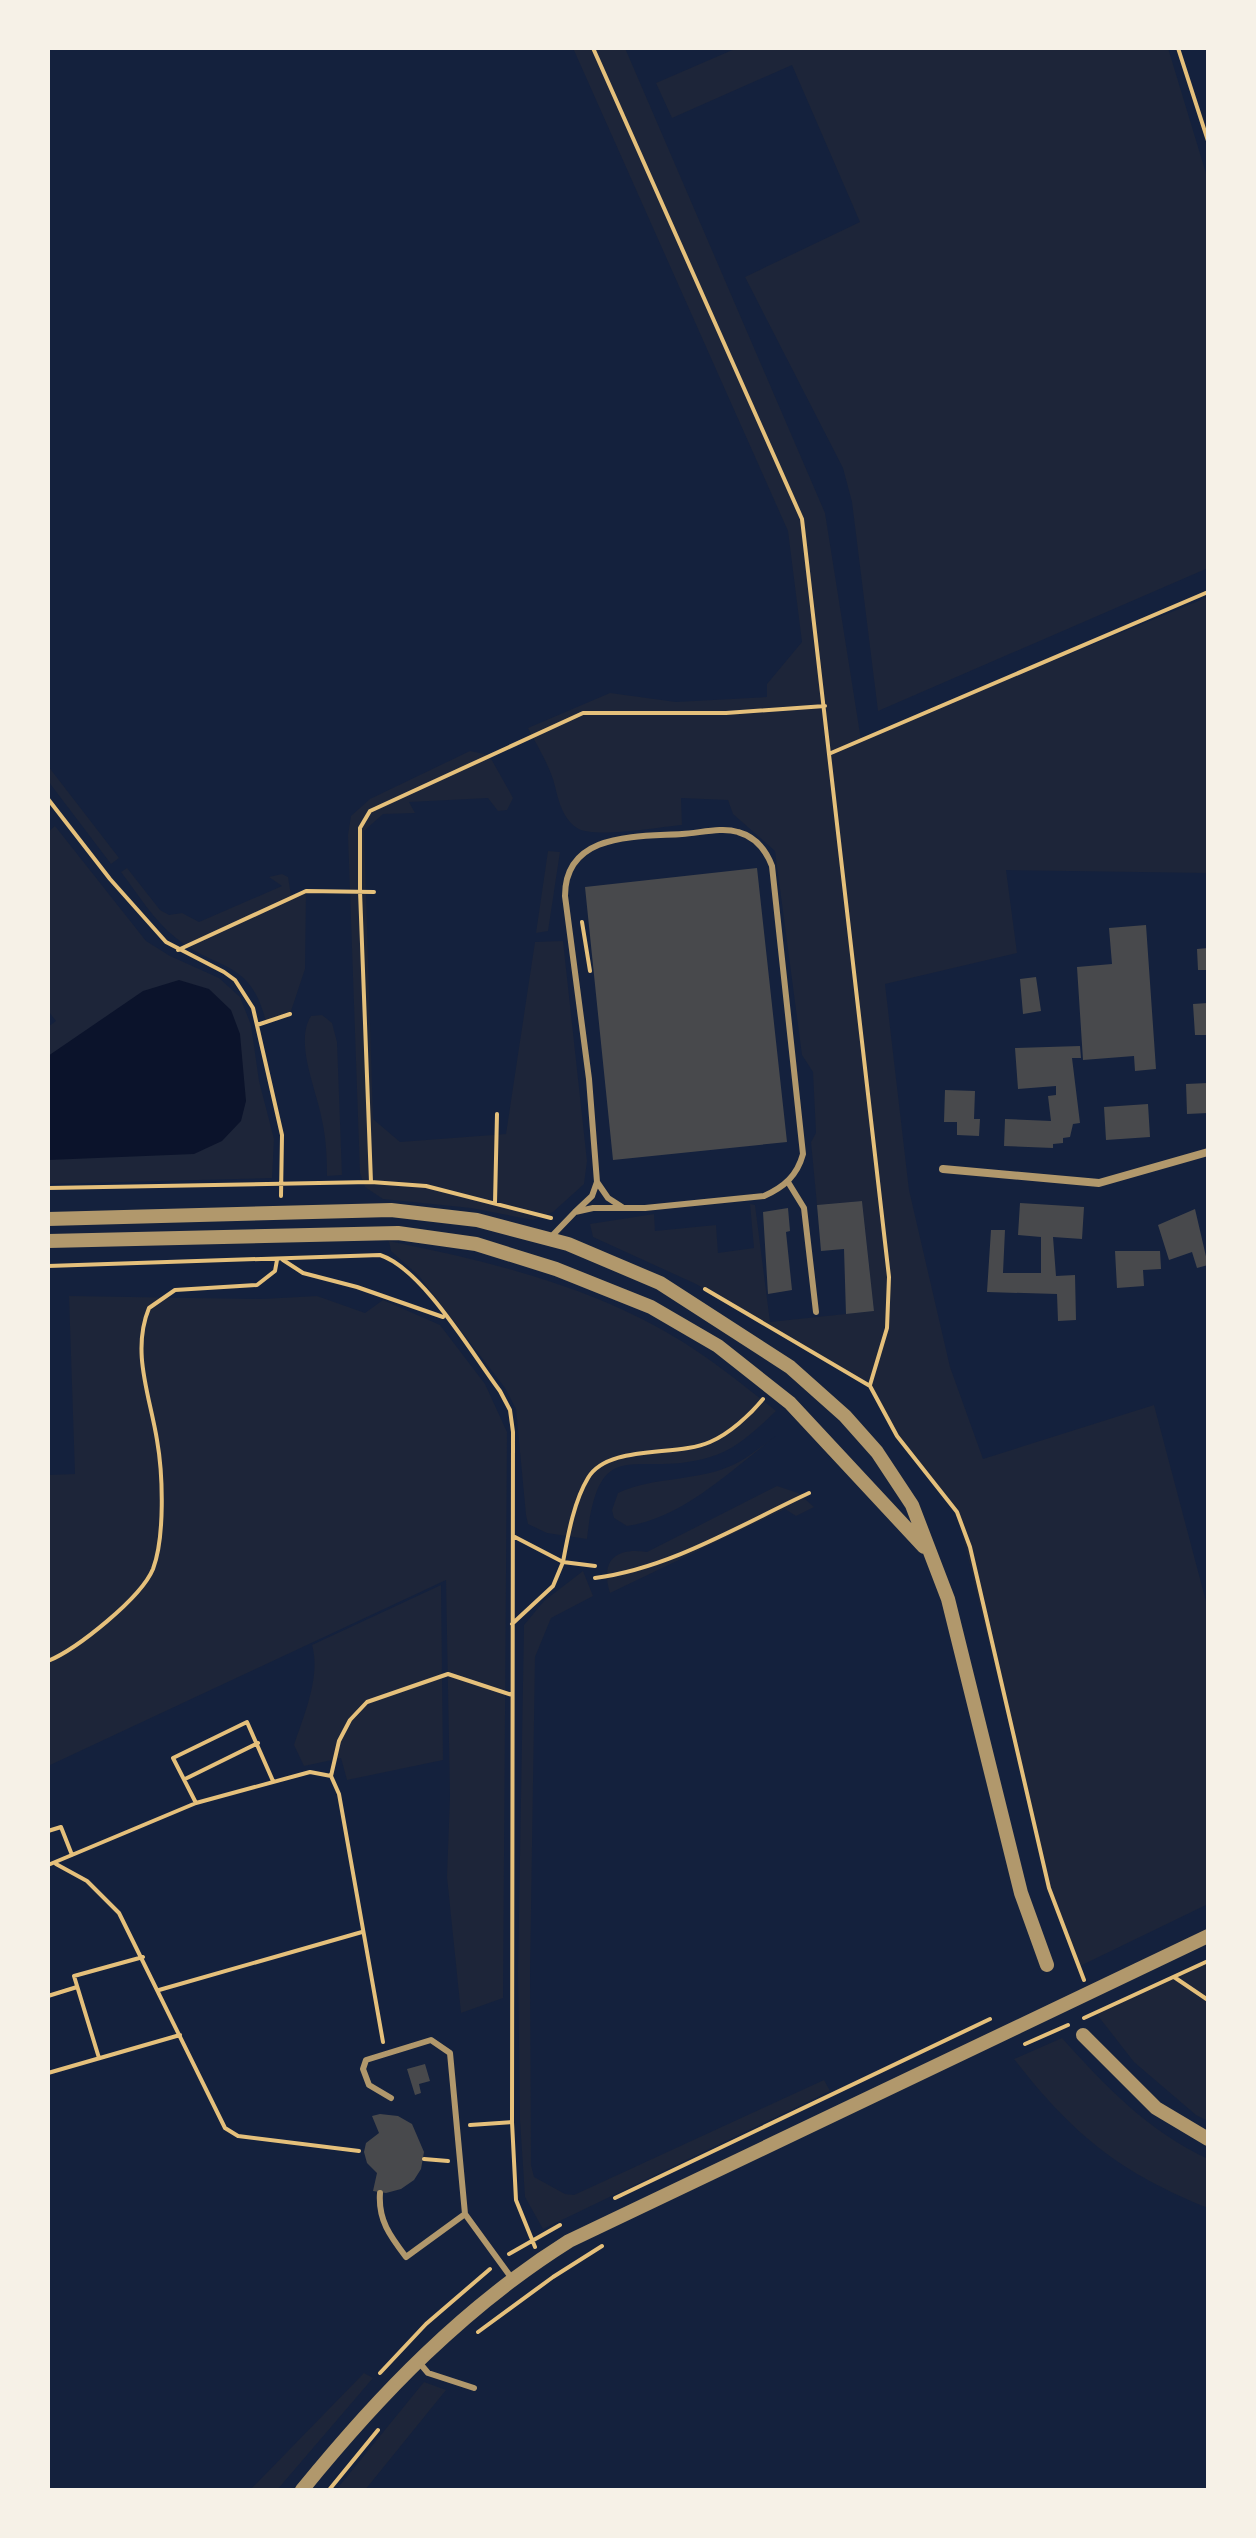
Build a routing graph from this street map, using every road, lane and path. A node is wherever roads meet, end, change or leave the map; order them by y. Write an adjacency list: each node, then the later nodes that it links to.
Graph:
1 (593, 48): 5 (path)
2 (1178, 48): 3 (path)
3 (1208, 141)
4 (1208, 592): 6 (path)
5 (825, 706): 6 (path); 8 (path)
6 (830, 754): 56 (path)
7 (48, 799): 10 (path)
8 (360, 891): 9 (path); 10 (path); 16 (path)
9 (374, 892)
10 (178, 950): 12 (path)
11 (290, 1014): 12 (path)
12 (257, 1025): 22 (path)
13 (497, 1114): 19 (path)
14 (1208, 1152): 15 (street)
15 (943, 1169)
16 (371, 1182)
17 (597, 1182): 18 (lane); 20 (lane); 21 (lane)
18 (788, 1182): 20 (lane); 28 (lane)
19 (495, 1203)
20 (624, 1208): 21 (lane)
21 (575, 1212): 24 (lane)
22 (279, 1213): 23 (street); 24 (street)
23 (48, 1219)
24 (549, 1239): 31 (street)
25 (48, 1241): 32 (street)
26 (279, 1260): 27 (path); 29 (path); 29 (path); 40 (path)
27 (48, 1266)
28 (816, 1312)
29 (446, 1318): 34 (path)
30 (807, 1349): 31 (path)
31 (790, 1367): 35 (street)
32 (773, 1388): 35 (street); 36 (path)
33 (809, 1493): 38 (path)
34 (512, 1535): 36 (path); 39 (path)
35 (930, 1553): 55 (street)
36 (563, 1562): 37 (path); 39 (path)
37 (595, 1566)
38 (595, 1578)
39 (512, 1624): 41 (path)
40 (48, 1661)
41 (512, 1695): 43 (path); 72 (path)
42 (258, 1743): 44 (path); 44 (path); 45 (path)
43 (331, 1776): 45 (path); 51 (path)
44 (184, 1780): 46 (path)
45 (273, 1781): 46 (path)
46 (196, 1803): 48 (path)
47 (48, 1831): 48 (path)
48 (72, 1855): 49 (path)
49 (56, 1864): 50 (path); 53 (path)
50 (48, 1865)
51 (362, 1932): 60 (path); 68 (path)
52 (1208, 1936): 61 (street)
53 (143, 1957): 59 (path); 60 (path)
54 (1208, 1961): 57 (path)
55 (1047, 1965)
56 (1082, 1976): 58 (path); 61 (path)
57 (1174, 1977): 63 (path); 67 (path)
58 (1068, 1982)
59 (77, 1987): 62 (path); 69 (path)
60 (159, 1990): 65 (path)
61 (1090, 1992): 84 (street)
62 (48, 1996)
63 (1208, 2000)
64 (998, 2015): 79 (path)
65 (180, 2035): 69 (path); 75 (path)
66 (1083, 2035): 74 (street)
67 (1013, 2050)
68 (385, 2052): 71 (lane); 73 (lane)
69 (99, 2058): 70 (path)
70 (48, 2073)
71 (391, 2098)
72 (512, 2122): 73 (path); 82 (path)
73 (455, 2128): 77 (lane)
74 (1208, 2139)
75 (359, 2151)
76 (424, 2159): 77 (path)
77 (458, 2161): 80 (lane)
78 (380, 2193): 80 (lane)
79 (606, 2202)
80 (465, 2214): 86 (lane)
81 (566, 2222): 82 (path)
82 (531, 2239): 84 (path)
83 (606, 2244): 85 (path)
84 (541, 2259): 85 (path); 86 (street)
85 (553, 2277): 87 (path)
86 (513, 2280): 88 (street)
87 (474, 2336)
88 (417, 2359): 89 (lane); 91 (street)
89 (474, 2388)
90 (385, 2422): 92 (path)
91 (302, 2490)
92 (329, 2490)

